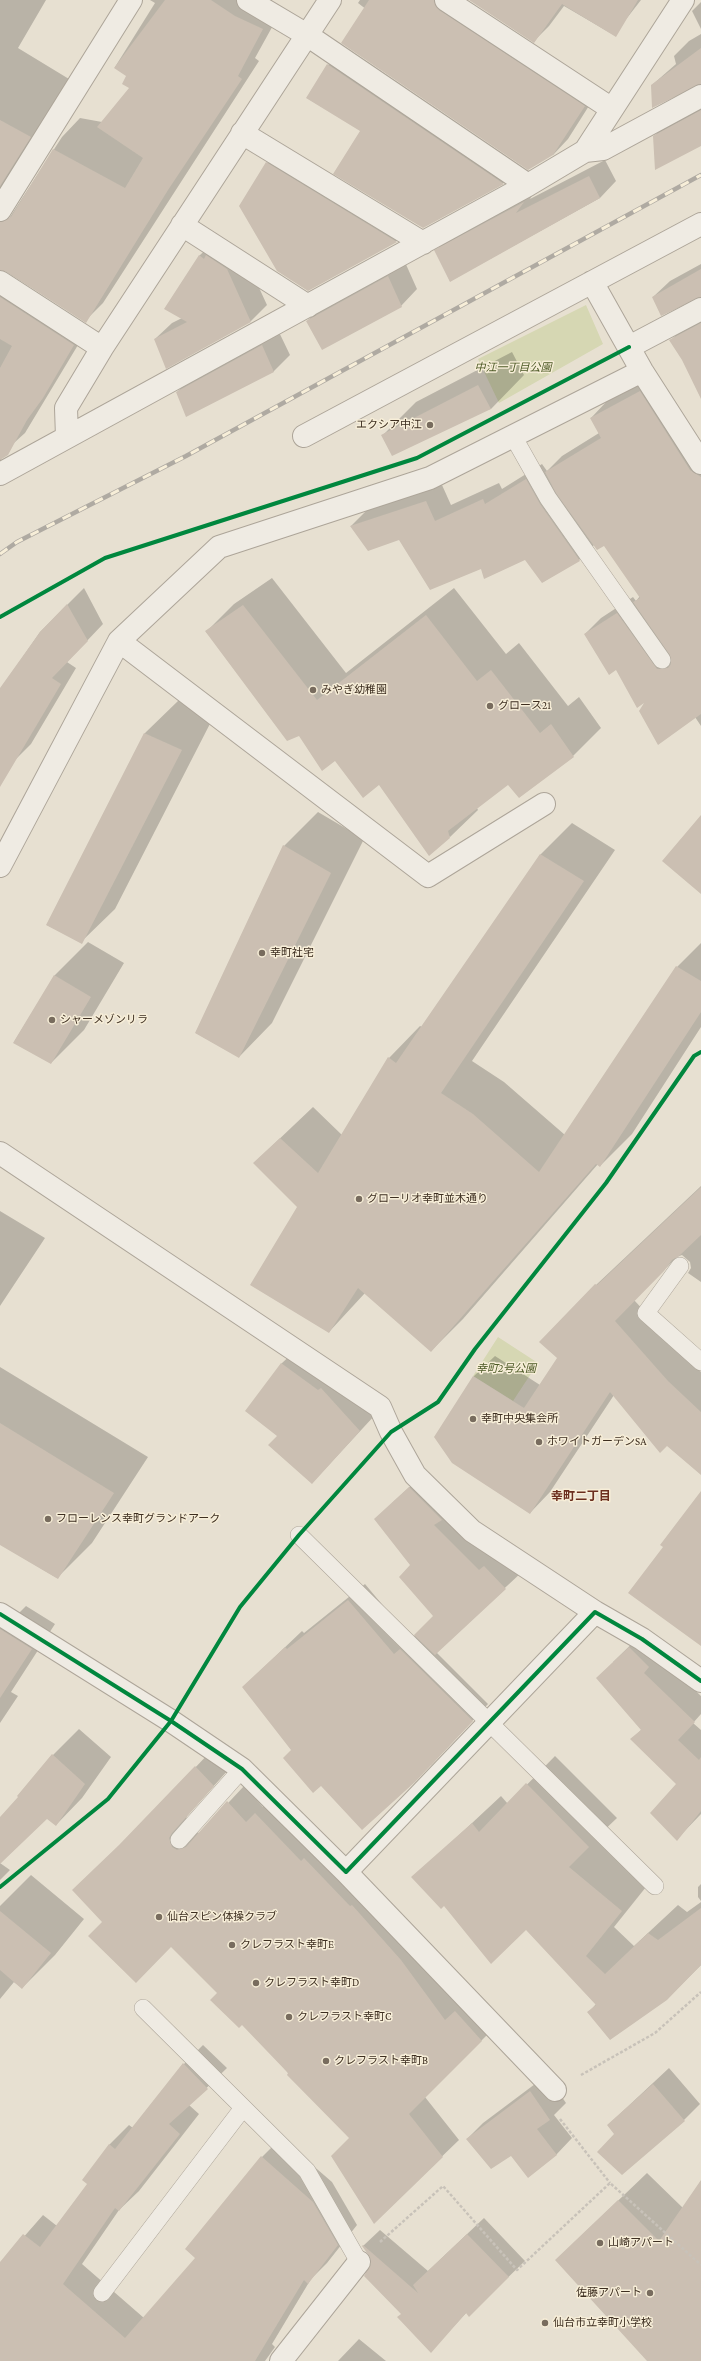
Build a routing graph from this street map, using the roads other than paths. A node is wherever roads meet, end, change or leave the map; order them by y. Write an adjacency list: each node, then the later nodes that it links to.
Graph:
1 (131, 0): 12 (street)
2 (248, 0): 6 (street)
3 (330, 0): 6 (street)
4 (446, 0): 8 (street)
5 (678, 2): 8 (street)
6 (307, 35): 9 (street); 11 (street)
7 (701, 96): 10 (street)
8 (612, 109): 10 (street)
9 (242, 133): 14 (street); 15 (street)
10 (585, 151): 11 (street)
11 (528, 185): 15 (street)
12 (0, 210)
13 (701, 224): 17 (street)
14 (182, 225): 18 (street); 21 (street)
15 (423, 243): 18 (street)
16 (0, 282): 21 (street)
17 (592, 282): 20 (street); 23 (street)
18 (308, 306): 25 (street)
19 (701, 309): 20 (street)
20 (629, 347): 22 (street)
21 (102, 348): 25 (street)
22 (642, 371): 24 (street); 26 (street)
23 (304, 436)
24 (513, 436): 28 (street); 29 (lane)
25 (67, 437): 27 (street)
26 (701, 463)
27 (0, 474)
28 (119, 641): 30 (street); 31 (street)
29 (662, 660)
30 (544, 804)
31 (0, 866)
32 (0, 1153): 36 (street)
33 (680, 1266): 34 (lane)
34 (701, 1362)
35 (299, 1535): 39 (lane)
36 (595, 1612): 38 (street); 39 (street)
37 (0, 1614): 40 (street)
38 (701, 1681)
39 (490, 1723): 42 (street); 43 (lane)
40 (242, 1769): 41 (lane); 42 (street)
41 (180, 1840)
42 (346, 1872): 45 (street)
43 (655, 1886)
44 (143, 2008): 46 (lane)
45 (555, 2090)
46 (243, 2108): 47 (lane); 48 (lane)
47 (359, 2262): 49 (street)
48 (102, 2293)
49 (281, 2361)

